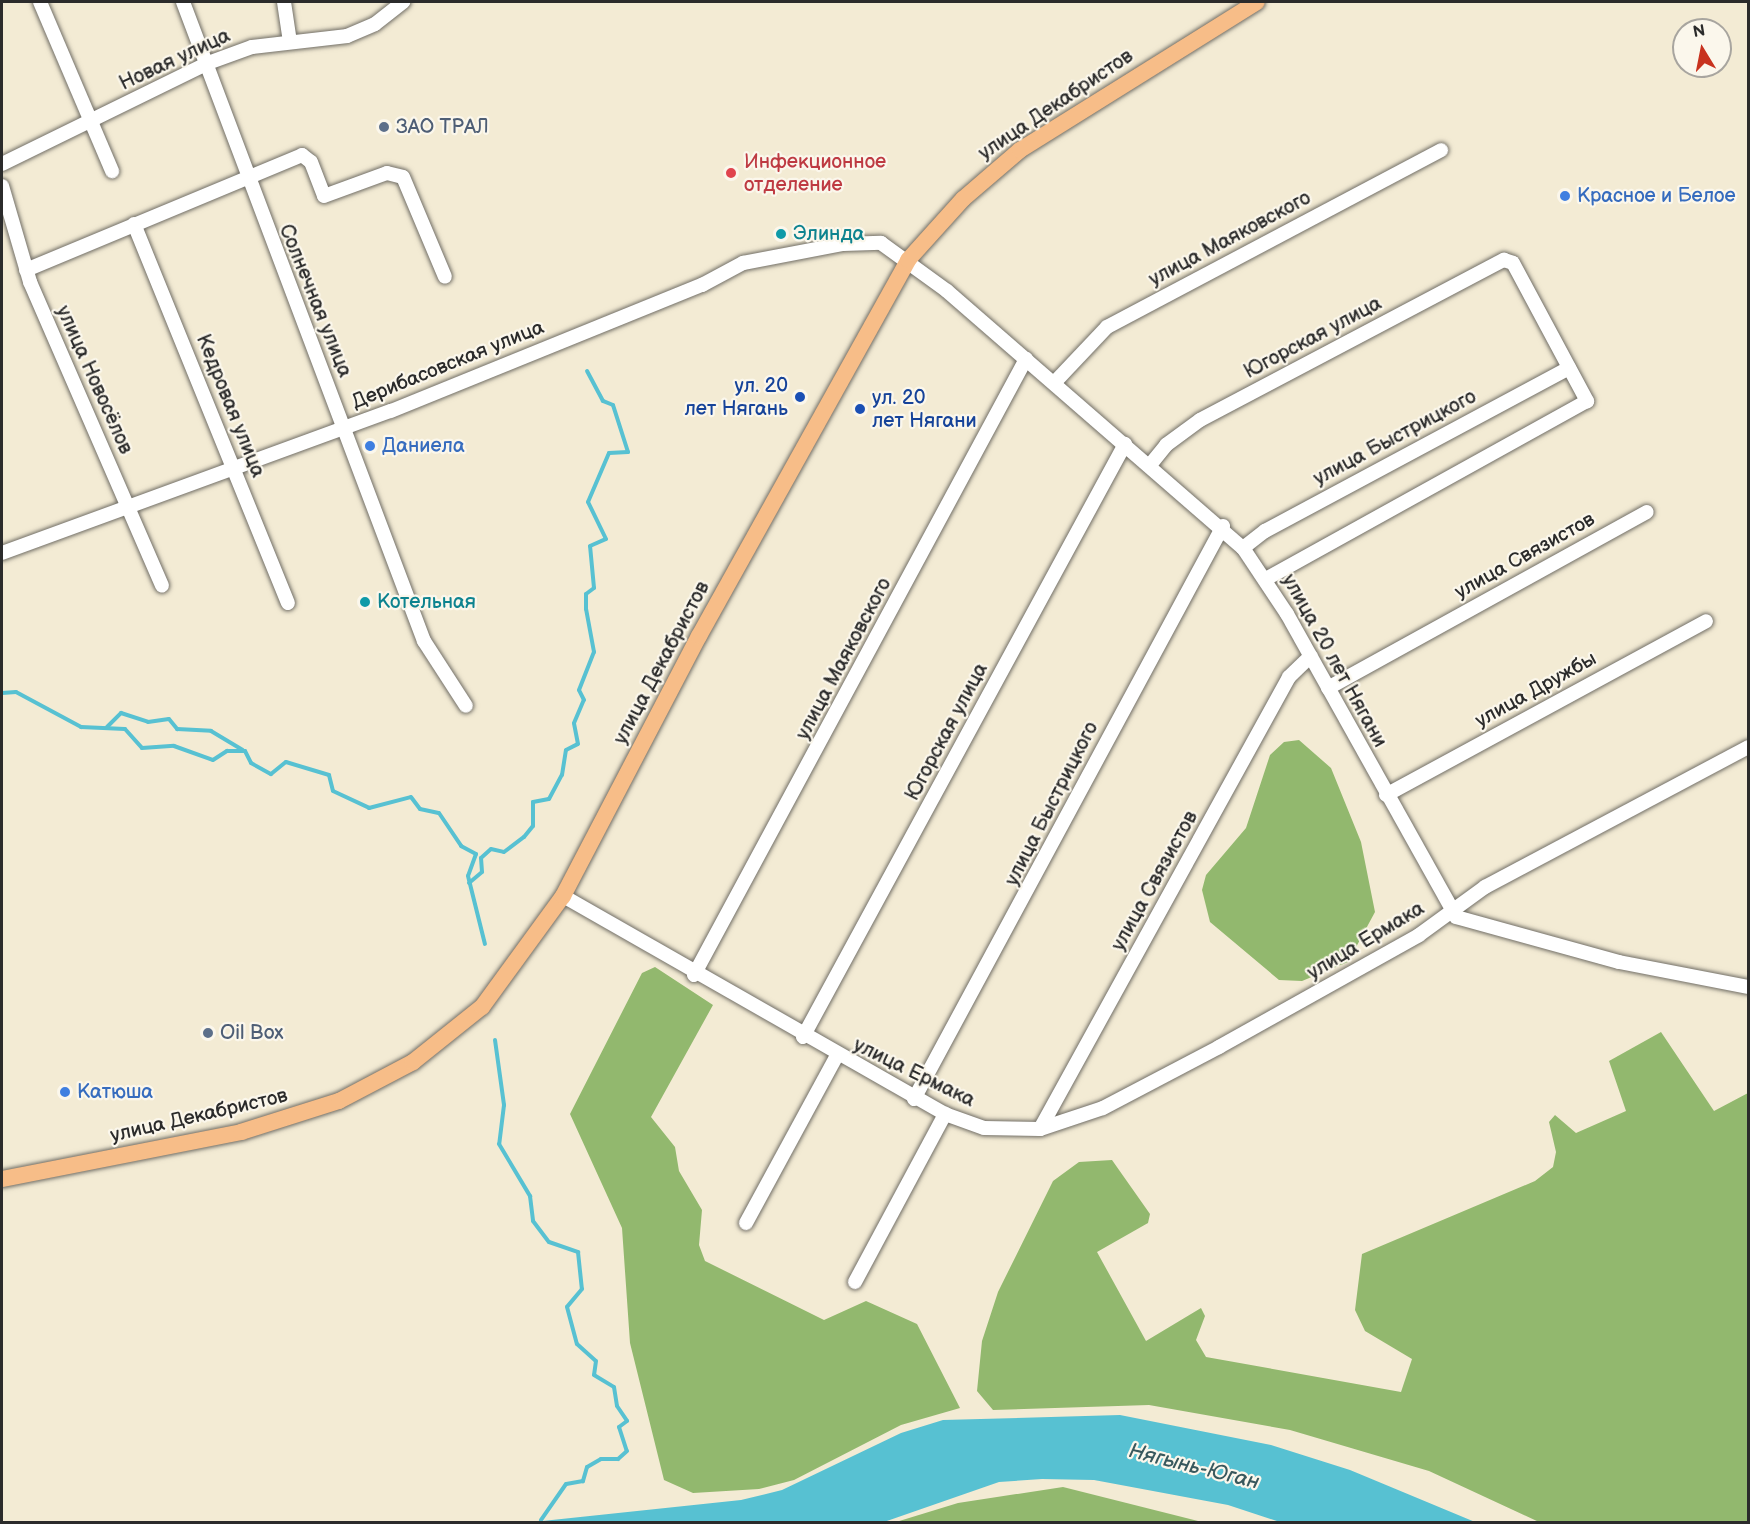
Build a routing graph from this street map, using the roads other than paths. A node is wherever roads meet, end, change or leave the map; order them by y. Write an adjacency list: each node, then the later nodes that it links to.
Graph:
1 (40, 2): 8 (street)
2 (183, 2): 7 (street, Солнечная улица)
3 (284, 2): 6 (street)
4 (403, 2): 6 (street, Новая улица)
5 (1257, 2): 15 (main road, улица Декабристов)
6 (290, 42): 7 (street, Новая улица)
7 (208, 63): 8 (street, Новая улица); 12 (street, Солнечная улица)
8 (91, 123): 10 (street, Новая улица); 11 (street)
9 (1441, 150): 20 (street, улица Маяковского)
10 (2, 164)
11 (112, 171)
12 (249, 175): 14 (street); 17 (street); 21 (street, Солнечная улица)
13 (2, 186): 16 (street, улица Новосёлов)
14 (134, 224): 16 (street); 24 (street, Кедровая улица)
15 (908, 260): 18 (street, улица 20 лет Нягани); 21 (street, Дерибасовская улица); 39 (main road, улица Декабристов)
16 (26, 270): 25 (street, улица Новосёлов)
17 (445, 277)
18 (1026, 359): 20 (street, улица 20 лет Нягани); 41 (street, улица Маяковского)
19 (1569, 368): 23 (street, Югорская улица); 28 (street, улица Быстрицкого); 30 (street)
20 (1054, 383): 22 (street, улица 20 лет Нягани)
21 (344, 428): 24 (street, Дерибасовская улица); 36 (street, Солнечная улица)
22 (1125, 444): 23 (street, улица 20 лет Нягани); 43 (street, Югорская улица)
23 (1150, 465): 27 (street, улица 20 лет Нягани)
24 (235, 469): 25 (street, Дерибасовская улица); 32 (street, Кедровая улица)
25 (130, 509): 29 (street, Дерибасовская улица); 31 (street, улица Новосёлов)
26 (1647, 512): 35 (street, улица Связистов)
27 (1223, 526): 28 (street, улица 20 лет Нягани); 45 (street, улица Быстрицкого)
28 (1243, 548): 30 (street, улица 20 лет Нягани)
29 (2, 553)
30 (1266, 579): 34 (street, улица 20 лет Нягани)
31 (162, 586)
32 (288, 603)
33 (1706, 621): 38 (street, улица Дружбы)
34 (1311, 656): 35 (street, улица 20 лет Нягани); 47 (street, улица Связистов)
35 (1328, 688): 38 (street, улица 20 лет Нягани)
36 (466, 706)
37 (1749, 747): 40 (street, улица Ермака)
38 (1386, 795): 40 (street, улица 20 лет Нягани)
39 (563, 896): 41 (street, улица Ермака); 48 (main road, улица Декабристов)
40 (1450, 912): 42 (street); 47 (street, улица Ермака)
41 (694, 975): 43 (street, улица Ермака)
42 (1749, 987)
43 (803, 1037): 44 (street, улица Ермака)
44 (836, 1057): 45 (street, улица Ермака); 49 (street)
45 (914, 1098): 46 (street, улица Ермака)
46 (945, 1114): 47 (street, улица Ермака); 50 (street)
47 (1040, 1130)
48 (2, 1179)
49 (746, 1223)
50 (855, 1282)

